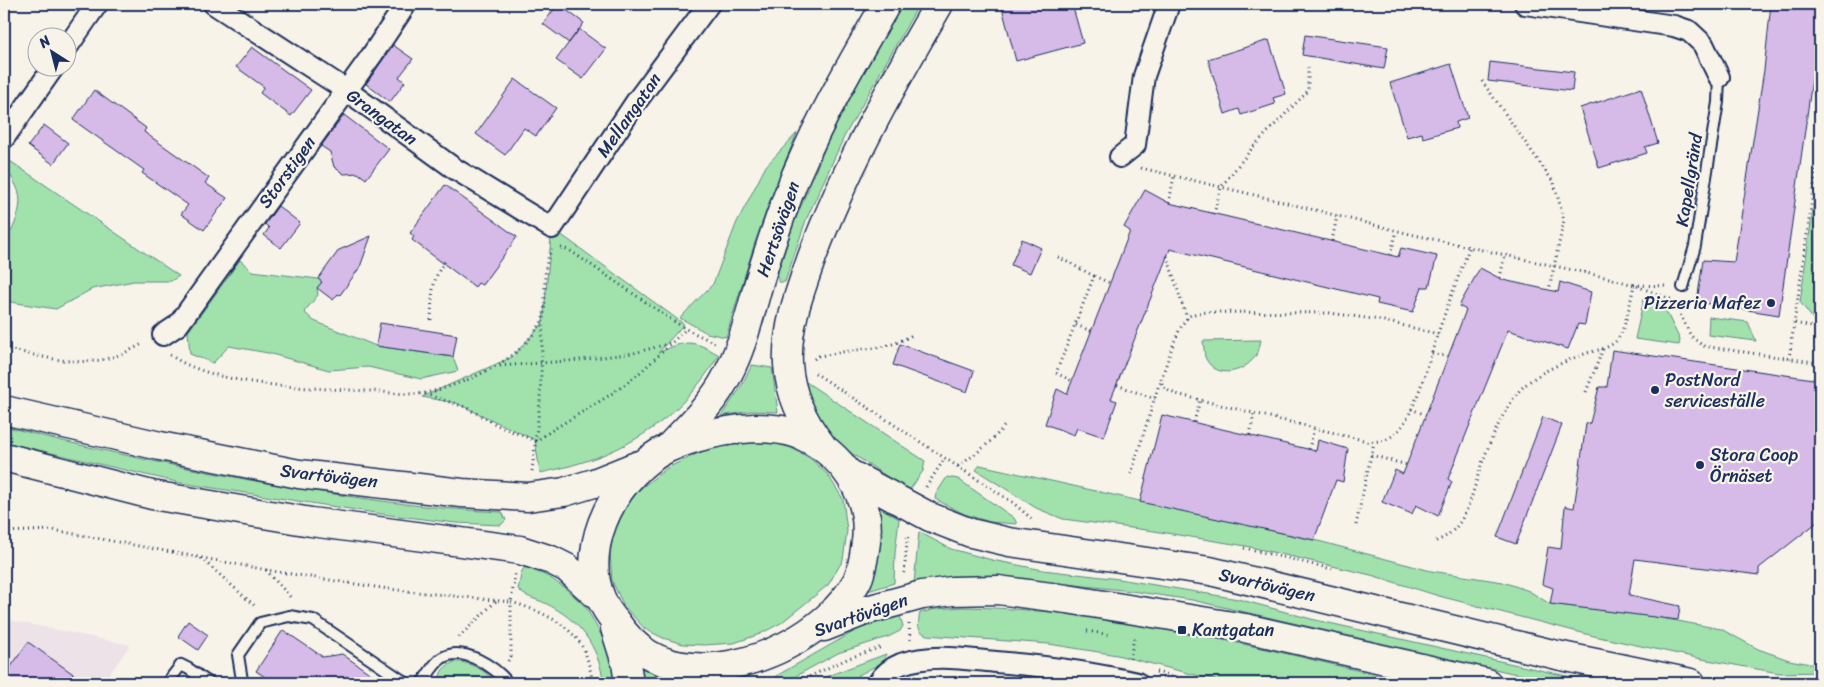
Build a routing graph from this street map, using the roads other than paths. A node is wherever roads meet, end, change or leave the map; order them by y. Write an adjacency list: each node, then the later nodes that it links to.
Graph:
1 (97, 4): 9 (street)
2 (214, 4): 12 (street, Grangatan)
3 (406, 4): 12 (street, Storstigen)
4 (708, 4): 15 (street, Mellangatan)
5 (886, 4): 20 (main road, Hertsövägen)
6 (939, 4): 19 (main road)
7 (1169, 4): 14 (street)
8 (1525, 4): 10 (street)
9 (78, 32)
10 (1719, 76): 16 (lane, Kapellgränd)
11 (46, 78): 13 (street)
12 (346, 90): 15 (street, Grangatan); 17 (street, Storstigen)
13 (4, 138)
14 (1120, 157)
15 (552, 228)
16 (1683, 286)
17 (162, 335)
18 (4, 410): 20 (main road, Svartövägen)
19 (822, 446): 20 (main road, Svartövägen); 22 (main road)
20 (660, 453): 23 (main road, Hertsövägen)
21 (4, 457): 23 (main road)
22 (850, 474): 24 (main road); 36 (main road, Svartövägen)
23 (606, 607): 24 (main road); 32 (main road)
24 (783, 646): 33 (main road); 35 (main road, Svartövägen)
25 (504, 679): 31 (lane)
26 (878, 682): 34 (street)
27 (167, 683): 28 (lane)
28 (209, 683)
29 (245, 683): 30 (lane)
30 (406, 683)
31 (422, 683)
32 (629, 683)
33 (725, 683)
34 (1137, 683)
35 (1486, 683)
36 (1691, 683)

